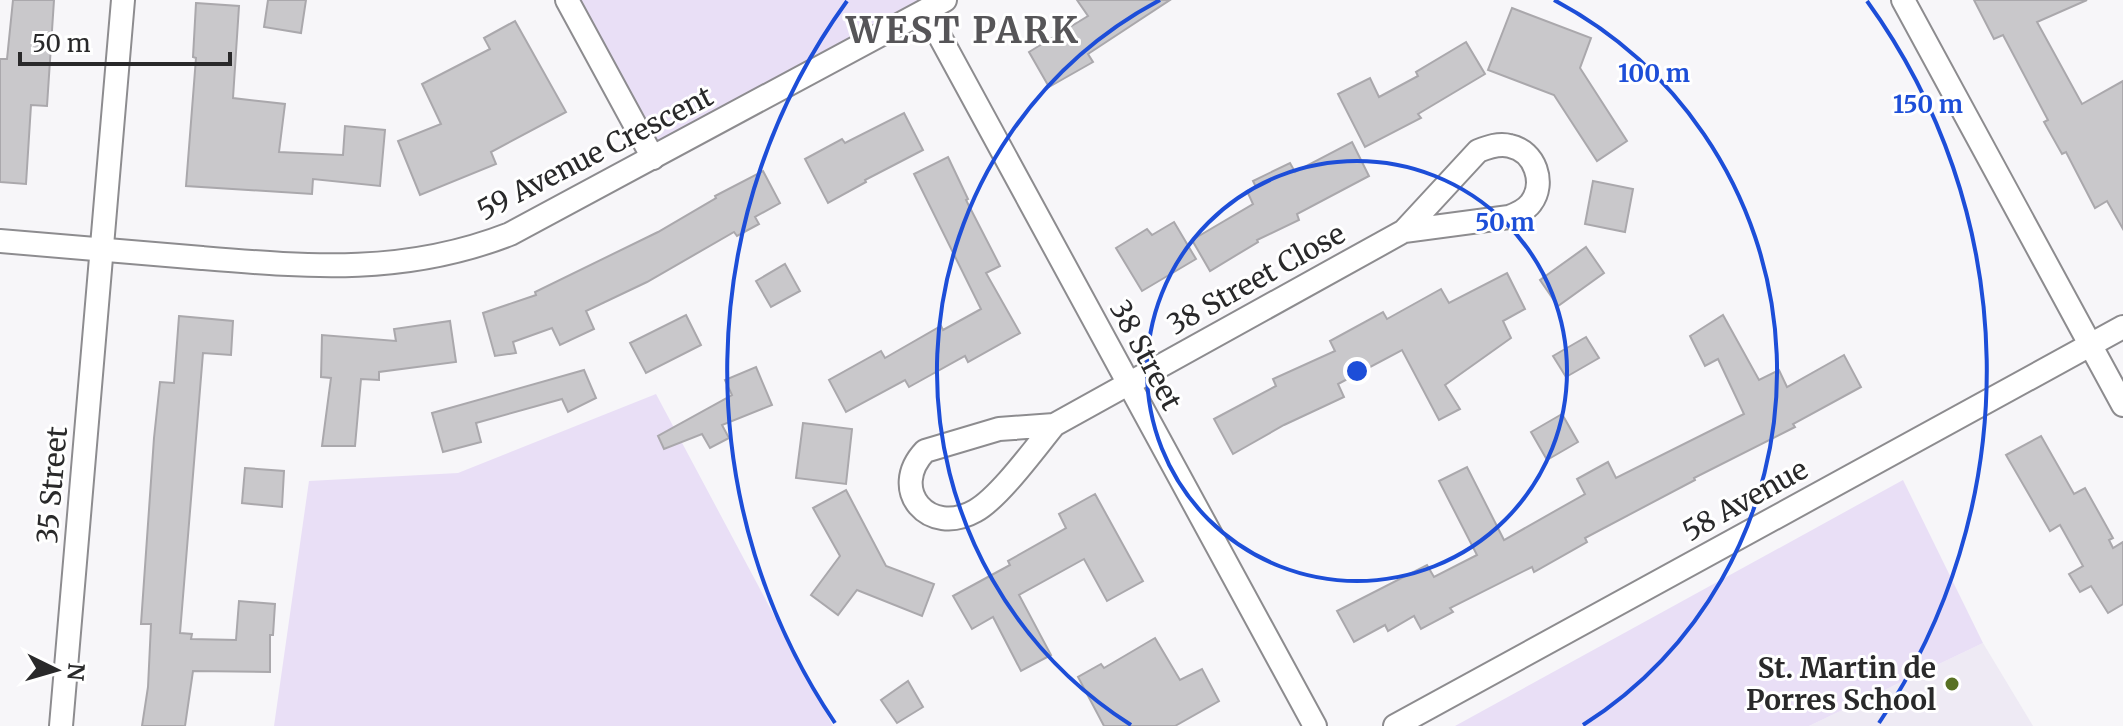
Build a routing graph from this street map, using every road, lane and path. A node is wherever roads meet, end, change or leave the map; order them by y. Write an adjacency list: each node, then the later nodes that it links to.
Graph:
1 (123, 0): 8 (street, 35 Street)
2 (567, 0): 5 (street)
3 (1903, 0): 10 (street)
4 (935, 5): 5 (street, 59 Avenue Crescent); 11 (street, 38 Street)
5 (653, 158): 8 (street, 59 Avenue Crescent)
6 (1404, 231): 6 (street, 38 Street Close); 11 (street, 38 Street Close)
7 (0, 241): 8 (street, 59 Avenue Crescent)
8 (103, 250): 14 (street, 35 Street)
9 (2123, 327): 10 (street, 58 Avenue)
10 (2091, 345): 12 (street); 16 (street, 58 Avenue)
11 (1128, 385): 13 (street, 38 Street Close); 15 (street, 38 Street)
12 (2123, 405)
13 (1054, 425): 13 (street, 38 Street Close)
14 (61, 726)
15 (1315, 726)
16 (1395, 726)

